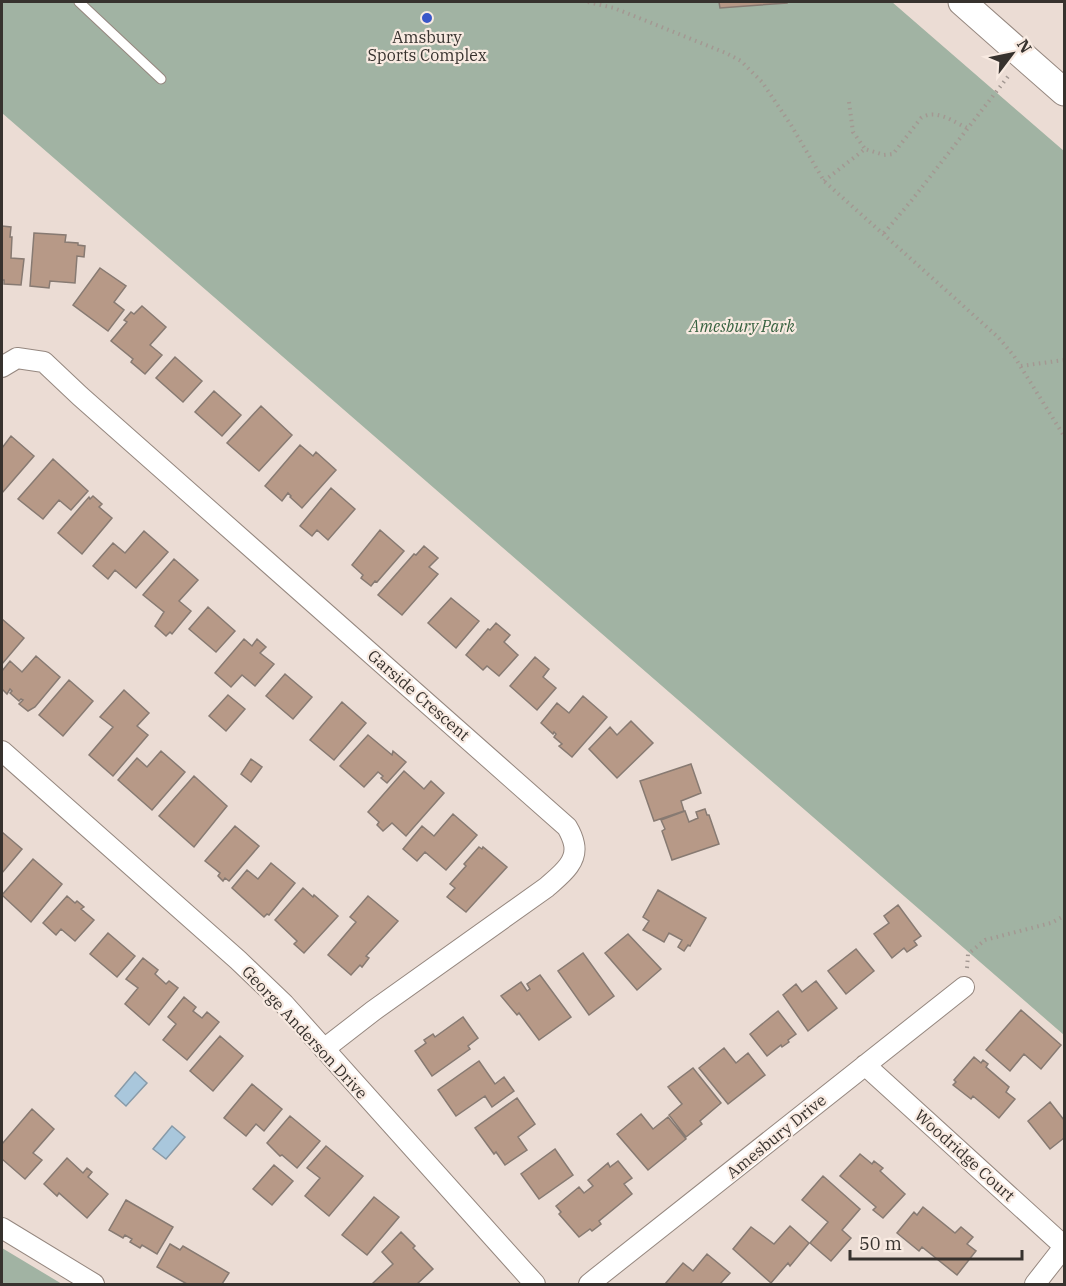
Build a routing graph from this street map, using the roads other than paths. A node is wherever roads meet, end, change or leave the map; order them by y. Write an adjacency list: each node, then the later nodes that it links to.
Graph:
1 (79, 2): 3 (lane)
2 (962, 2): 4 (main road)
3 (161, 79)
4 (1065, 92)
5 (2, 367): 8 (street, Garside Crescent)
6 (2, 751): 8 (street, George Anderson Drive)
7 (964, 987): 9 (street, Amesbury Drive)
8 (324, 1049): 13 (street, George Anderson Drive)
9 (865, 1065): 11 (street, Woodridge Court); 14 (street, Amesbury Drive)
10 (2, 1228): 12 (street)
11 (1065, 1246): 15 (street, Woodridge Court)
12 (94, 1284)
13 (535, 1284)
14 (589, 1284)
15 (1035, 1284)

